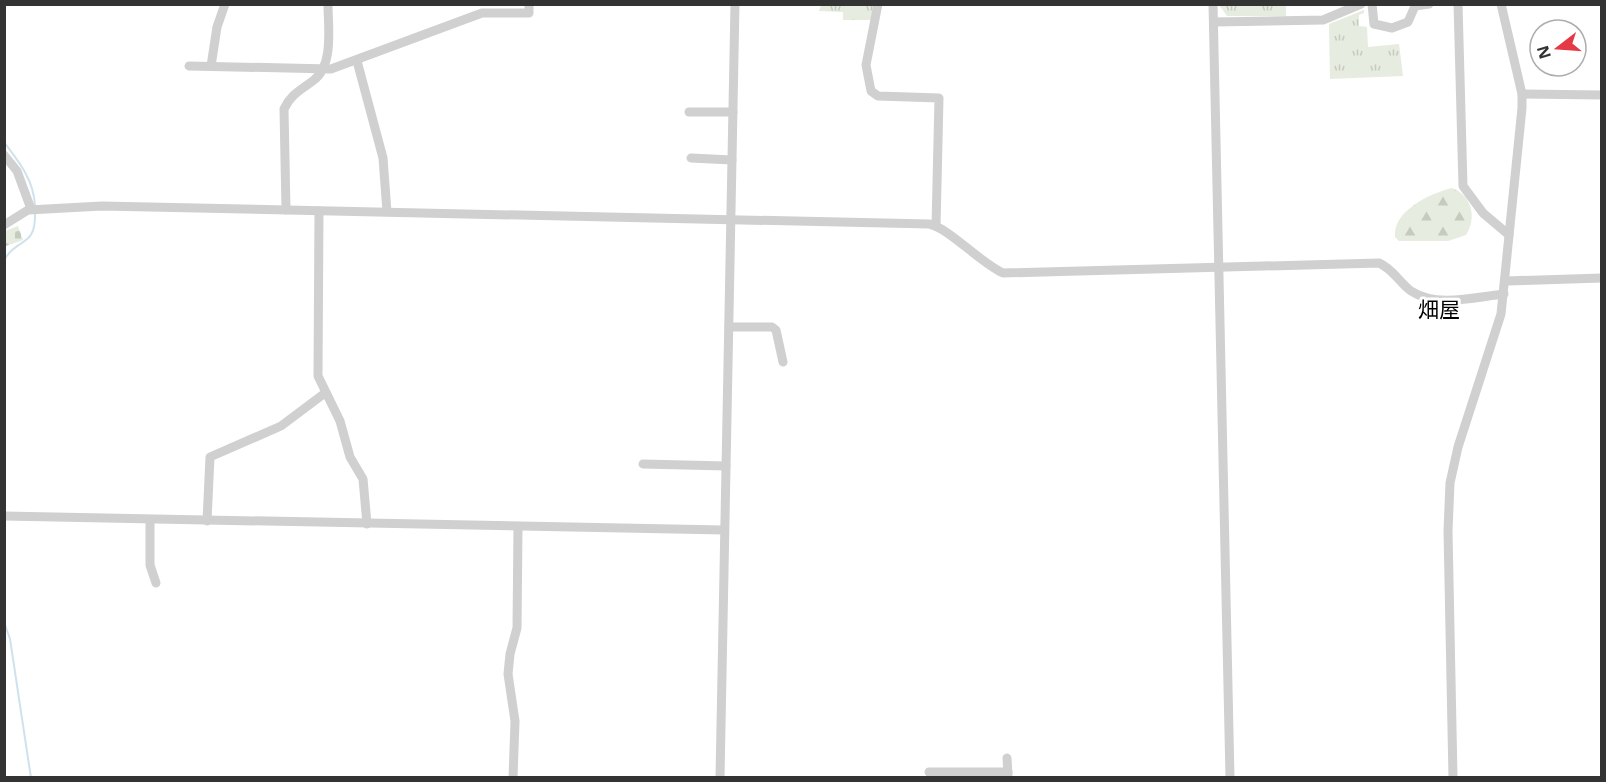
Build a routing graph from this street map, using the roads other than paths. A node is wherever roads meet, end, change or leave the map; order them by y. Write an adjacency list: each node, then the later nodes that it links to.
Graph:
1 (225, 4): 15 (street)
2 (328, 4): 16 (street)
3 (529, 4): 13 (street)
4 (735, 4): 20 (street)
5 (878, 4): 30 (street)
6 (1213, 4): 12 (street)
7 (1361, 4): 12 (street)
8 (1372, 4): 9 (street)
9 (1429, 4)
10 (1458, 4): 31 (street)
11 (1501, 4): 17 (street)
12 (1214, 22): 32 (street)
13 (357, 61): 16 (street); 27 (street)
14 (189, 66): 15 (street)
15 (211, 66): 16 (street)
16 (322, 70): 25 (street)
17 (1521, 94): 18 (street); 31 (street)
18 (1602, 95)
19 (689, 112): 20 (street)
20 (733, 112): 23 (street)
21 (4, 155): 24 (street)
22 (691, 158): 23 (street)
23 (732, 160): 28 (street)
24 (35, 208): 25 (street); 29 (street)
25 (286, 210): 26 (street)
26 (319, 211): 27 (street); 38 (street)
27 (387, 212): 28 (street)
28 (731, 220): 30 (street); 36 (street)
29 (4, 225)
30 (936, 226): 32 (street)
31 (1509, 235): 34 (street)
32 (1219, 268): 35 (street); 53 (street)
33 (1602, 278): 34 (street)
34 (1506, 281): 35 (street)
35 (1504, 294): 54 (street)
36 (729, 327): 37 (street); 40 (street)
37 (783, 362)
38 (325, 393): 43 (street); 44 (street)
39 (643, 464): 40 (street)
40 (726, 466): 46 (street)
41 (4, 516): 42 (street)
42 (150, 520): 43 (street); 47 (street)
43 (207, 521): 44 (street)
44 (367, 524): 45 (street)
45 (518, 527): 46 (street); 51 (street)
46 (724, 530): 52 (street)
47 (156, 583)
48 (1007, 758): 50 (street)
49 (929, 772): 50 (street)
50 (1008, 775)
51 (513, 777)
52 (720, 777)
53 (1230, 777)
54 (1453, 777)

